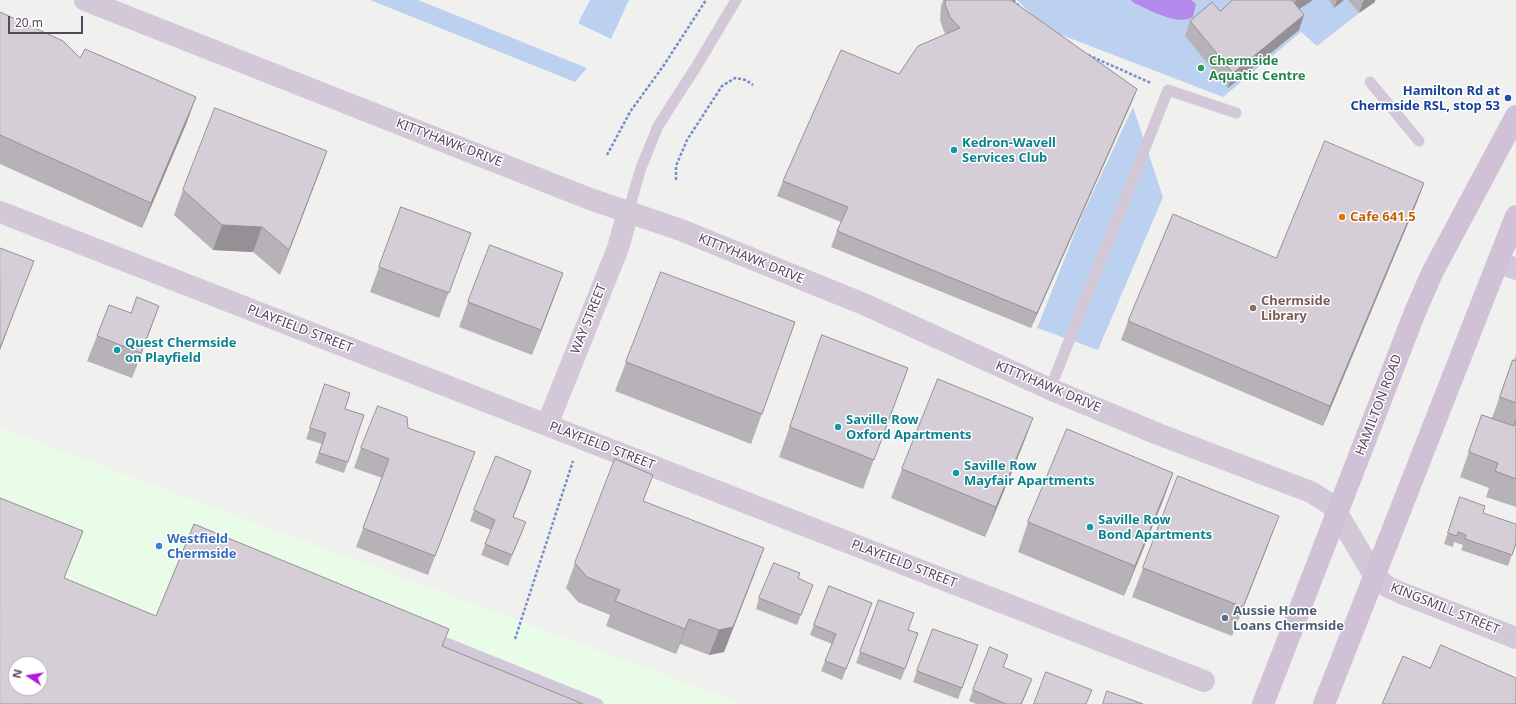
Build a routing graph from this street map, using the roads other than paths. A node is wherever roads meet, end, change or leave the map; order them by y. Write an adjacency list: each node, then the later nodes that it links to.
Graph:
1 (85, 0): 8 (street, KITTYHAWK DRIVE)
2 (736, 0): 8 (lane)
3 (1370, 82): 6 (lane)
4 (1236, 113): 11 (lane)
5 (1516, 116): 13 (main road, HAMILTON ROAD)
6 (1419, 140)
7 (0, 212): 12 (street, PLAYFIELD STREET)
8 (628, 212): 11 (street, KITTYHAWK DRIVE); 12 (street, WAY STREET)
9 (1516, 216): 10 (main road)
10 (1507, 266): 14 (main road)
11 (1050, 389): 13 (street, KITTYHAWK DRIVE)
12 (547, 425): 17 (street, PLAYFIELD STREET)
13 (1337, 513): 14 (street, KITTYHAWK DRIVE); 19 (main road, HAMILTON ROAD)
14 (1375, 576): 15 (street, KINGSMILL STREET); 20 (main road)
15 (1516, 638)
16 (444, 642): 18 (lane)
17 (1204, 681)
18 (598, 704)
19 (1263, 704)
20 (1324, 704)

